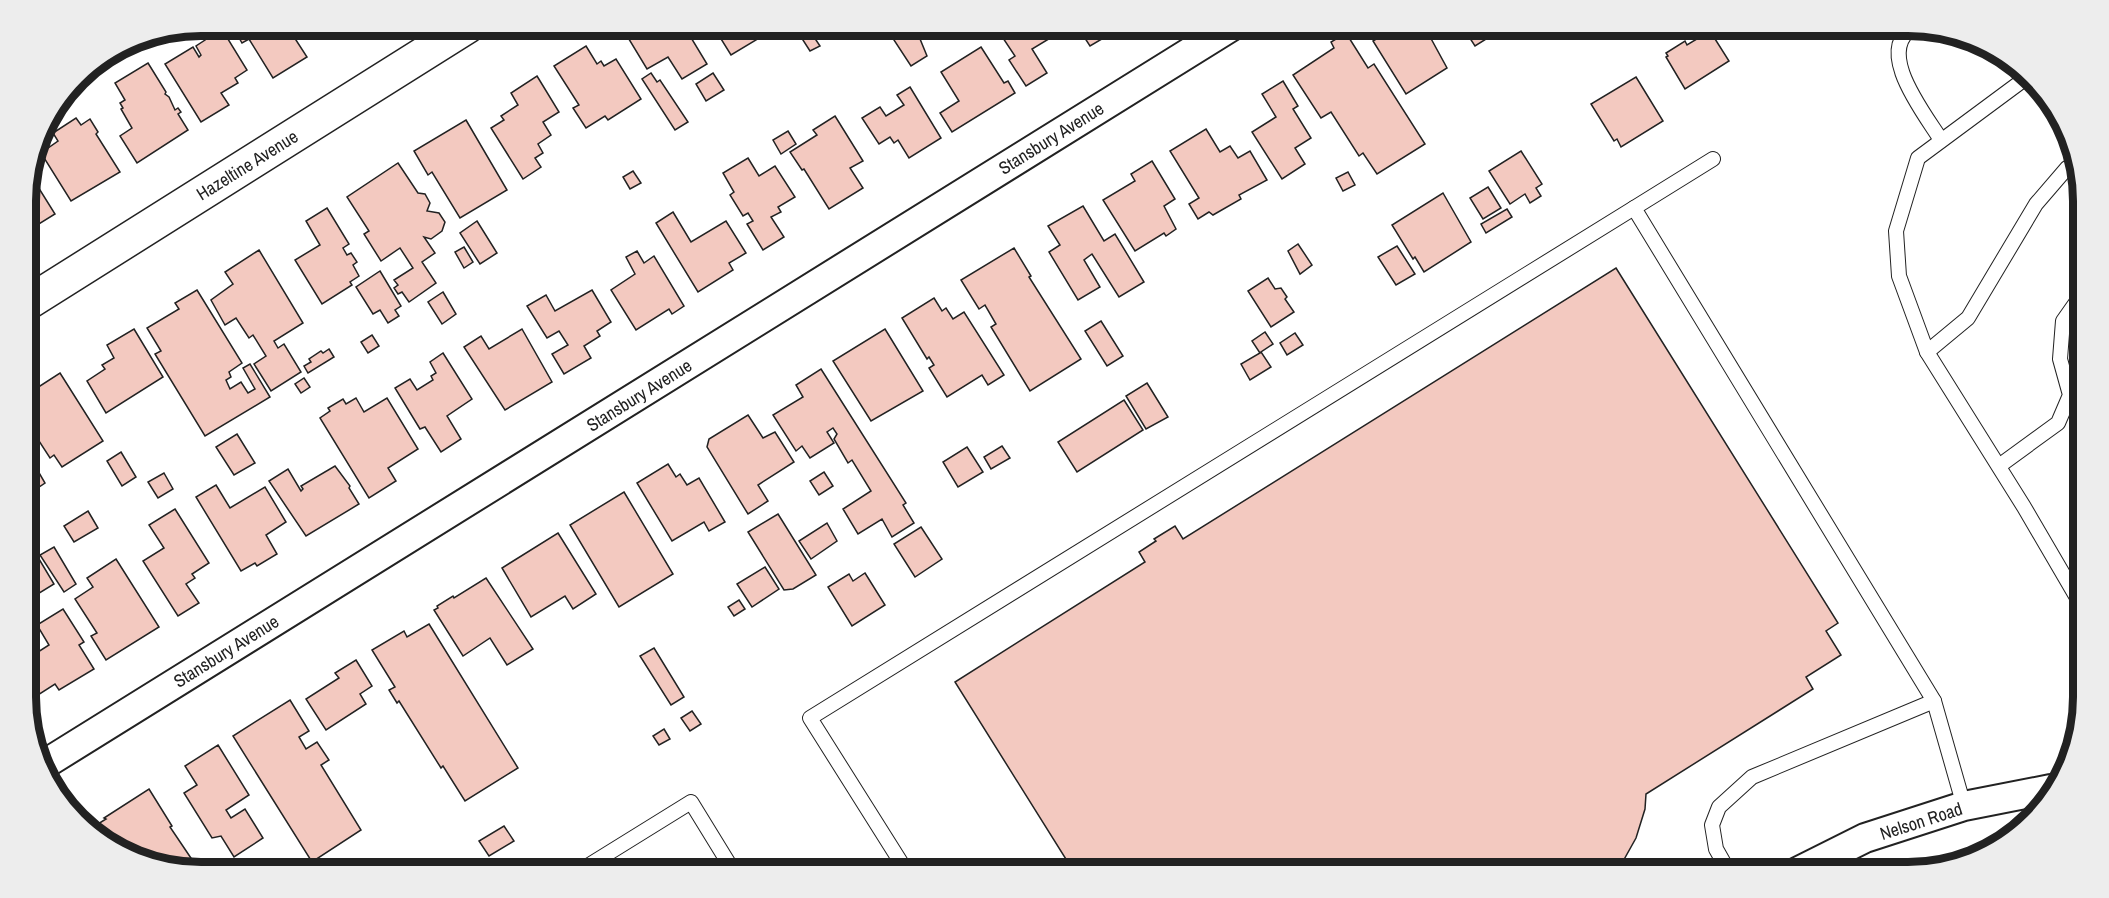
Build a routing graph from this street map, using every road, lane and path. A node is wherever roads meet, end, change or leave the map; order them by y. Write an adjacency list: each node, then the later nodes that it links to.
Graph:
1 (452, 36): 9 (street, Hazeltine Avenue)
2 (1216, 36): 15 (street, Stansbury Avenue)
3 (1904, 36): 5 (lane)
4 (2022, 81): 5 (lane)
5 (1941, 140): 11 (lane)
6 (1713, 159): 8 (lane)
7 (2069, 167): 11 (lane)
8 (1634, 208): 14 (lane); 20 (lane)
9 (36, 298)
10 (2073, 307): 12 (lane)
11 (1928, 352): 12 (lane)
12 (1998, 466): 13 (lane)
13 (2073, 591)
14 (1934, 701): 17 (lane); 21 (lane)
15 (50, 761)
16 (2043, 790): 17 (street, Nelson Road)
17 (1964, 806): 22 (street, Nelson Road)
18 (594, 862): 19 (lane)
19 (728, 862)
20 (901, 862)
21 (1723, 862)
22 (1835, 862)

